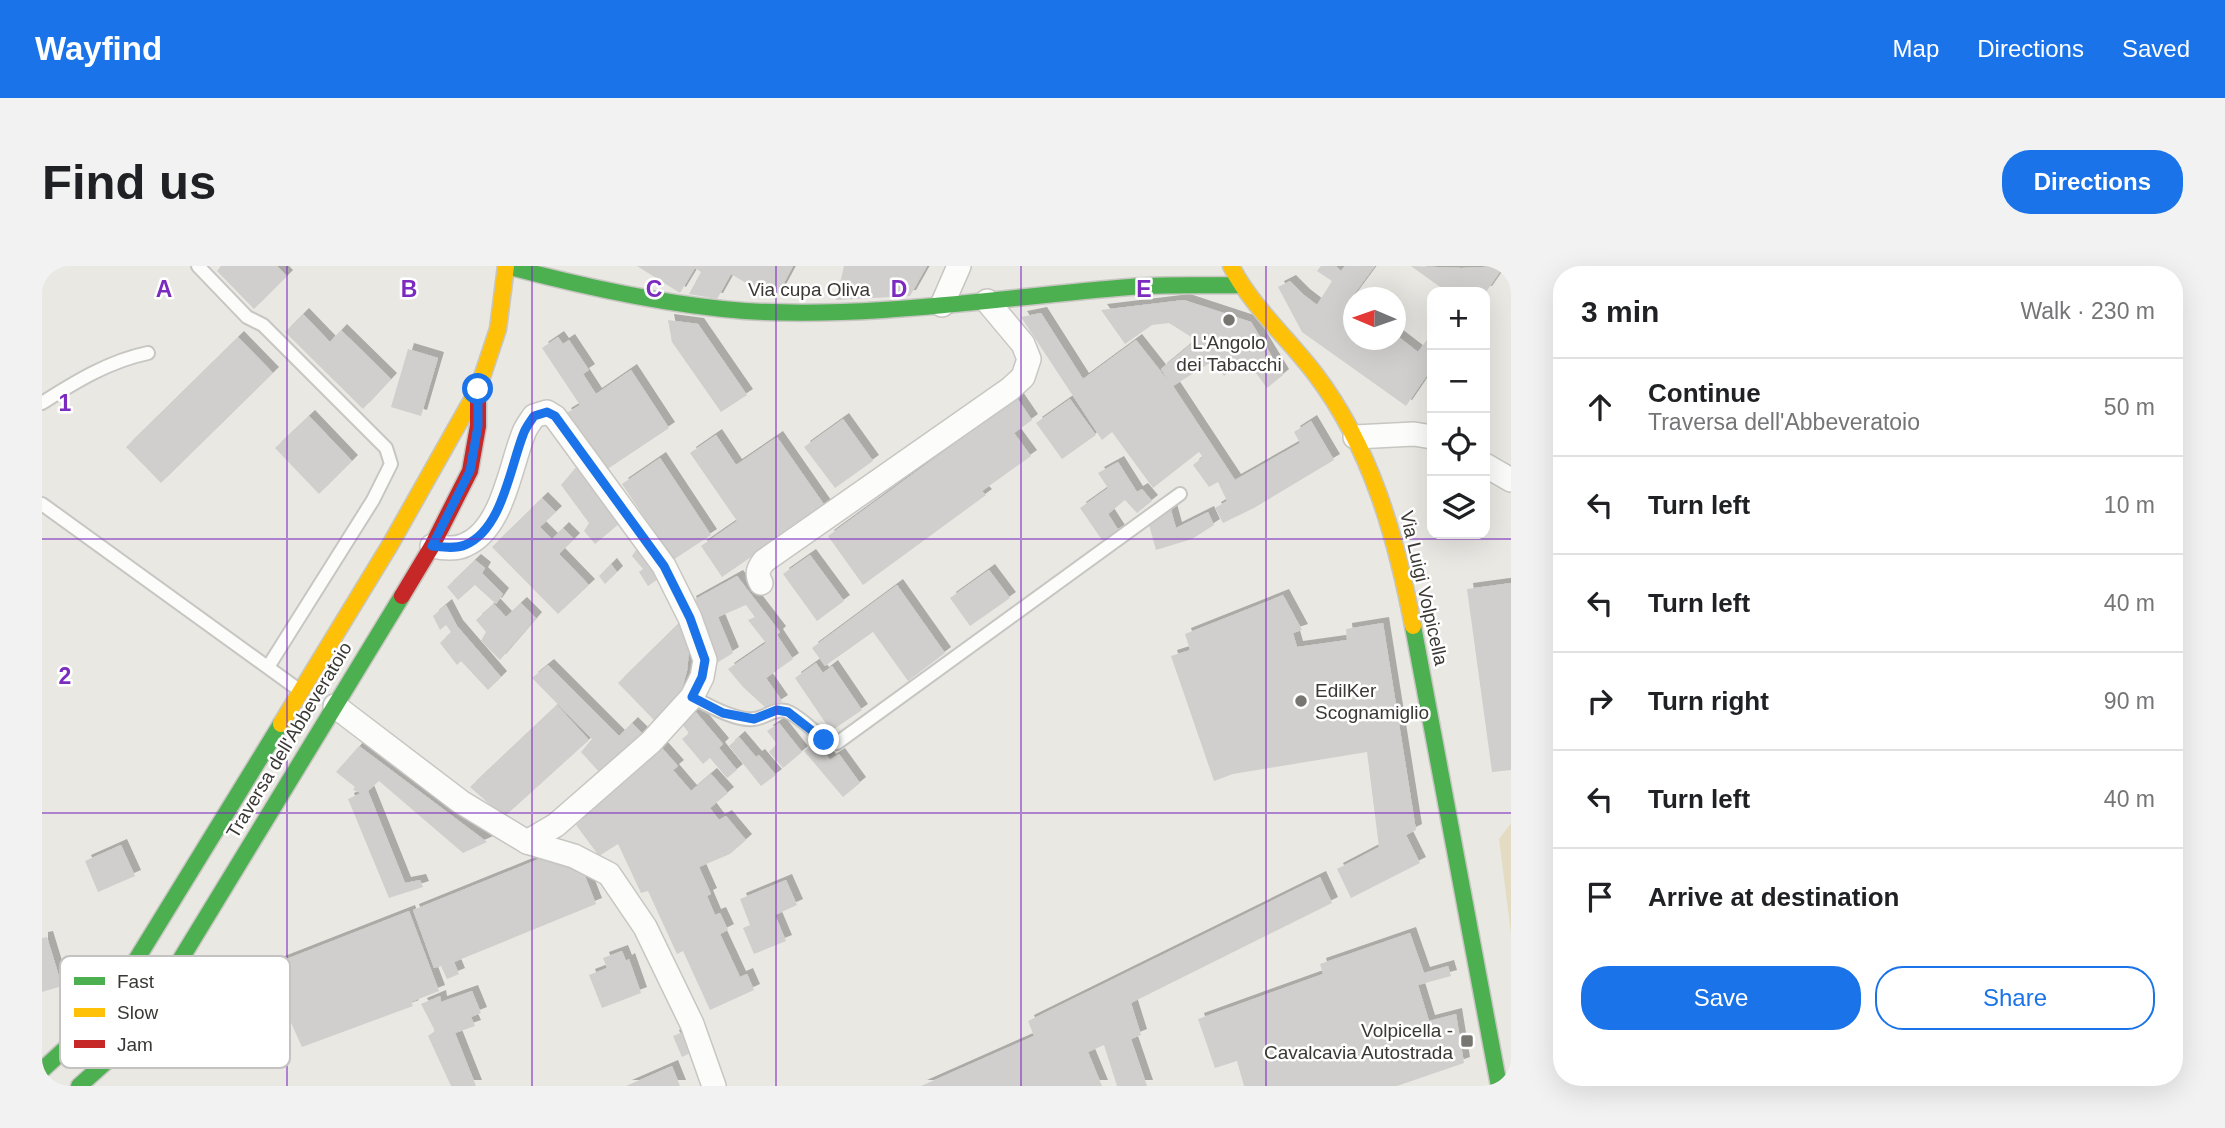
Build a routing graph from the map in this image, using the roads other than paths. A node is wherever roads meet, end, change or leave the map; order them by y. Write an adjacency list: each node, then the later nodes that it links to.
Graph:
1 (198, 266): 20 (lane)
2 (506, 266): 8 (street, Via cupa Oliva); 10 (street, Traversa dell'Abbeveratoio)
3 (959, 266): 8 (street)
4 (1231, 266): 6 (street, Via Luigi Volpicella)
5 (1186, 268): 6 (street)
6 (1241, 285): 7 (street, Via cupa Oliva); 13 (street, Via Luigi Volpicella)
7 (987, 300): 8 (street, Via cupa Oliva); 19 (street)
8 (942, 304)
9 (148, 353): 11 (lane)
10 (478, 389): 18 (street, Traversa dell'Abbeveratoio); 21 (street, Traversa dell'Abbeveratoio)
11 (42, 403)
12 (1427, 436): 13 (street)
13 (1355, 437): 32 (street, Via Luigi Volpicella)
14 (1490, 468): 15 (street)
15 (1511, 480)
16 (1180, 494): 22 (lane)
17 (42, 504): 20 (lane)
18 (432, 546): 22 (street); 23 (street, Traversa dell'Abbeveratoio)
19 (761, 583)
20 (268, 667): 21 (lane)
21 (300, 690): 25 (street, Traversa dell'Abbeveratoio)
22 (692, 697): 24 (street)
23 (335, 706): 24 (street); 26 (street, Traversa dell'Abbeveratoio)
24 (527, 842): 31 (street)
25 (138, 956)
26 (182, 956)
27 (60, 1053): 29 (street, Traversa dell'Abbeveratoio)
28 (99, 1068): 30 (street, Traversa dell'Abbeveratoio)
29 (42, 1070)
30 (79, 1086)
31 (714, 1086)
32 (1498, 1086)

